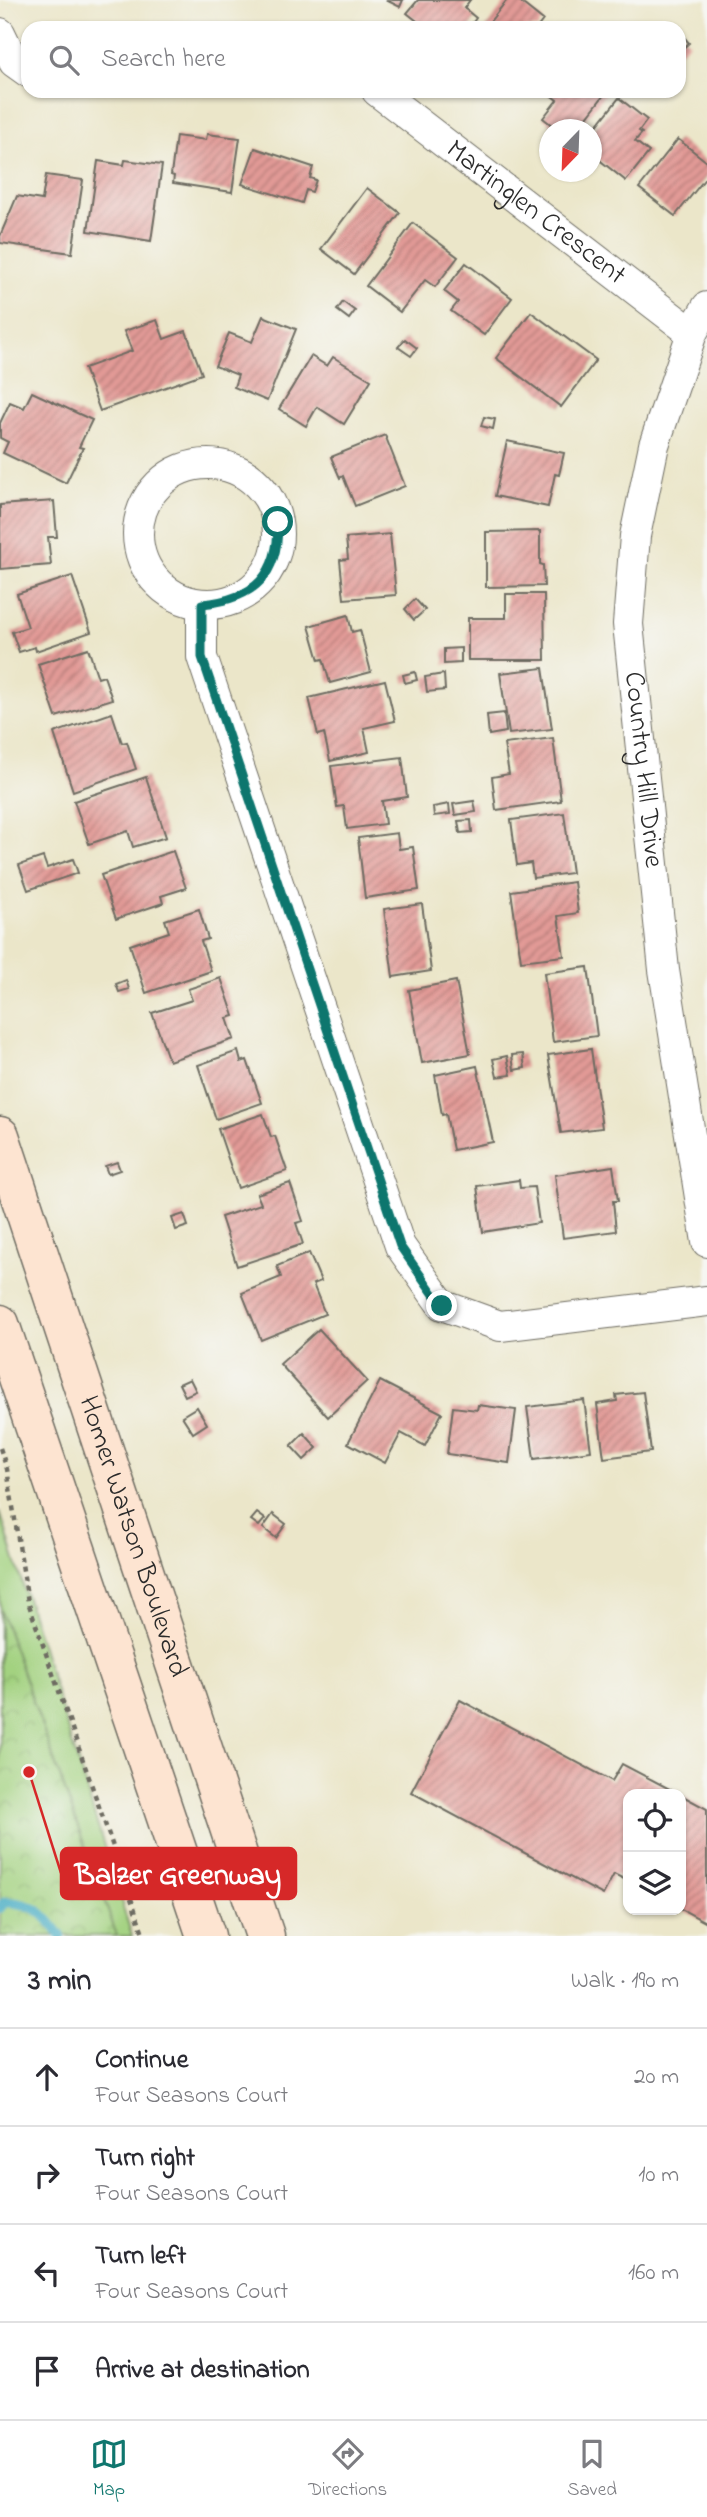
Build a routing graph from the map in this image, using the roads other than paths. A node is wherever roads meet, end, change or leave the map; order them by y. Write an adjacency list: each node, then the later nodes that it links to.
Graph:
1 (0, 33): 2 (street)
2 (21, 67)
3 (386, 98): 5 (street, Martinglen Crescent)
4 (707, 307): 5 (street, Country Hill Drive)
5 (692, 333): 8 (street, Country Hill Drive)
6 (202, 604): 6 (street); 9 (street)
7 (0, 1136): 12 (main road, Homer Watson Boulevard)
8 (707, 1242)
9 (707, 1301)
10 (0, 1324): 11 (main road, Homer Watson Boulevard)
11 (206, 1936)
12 (265, 1936)

